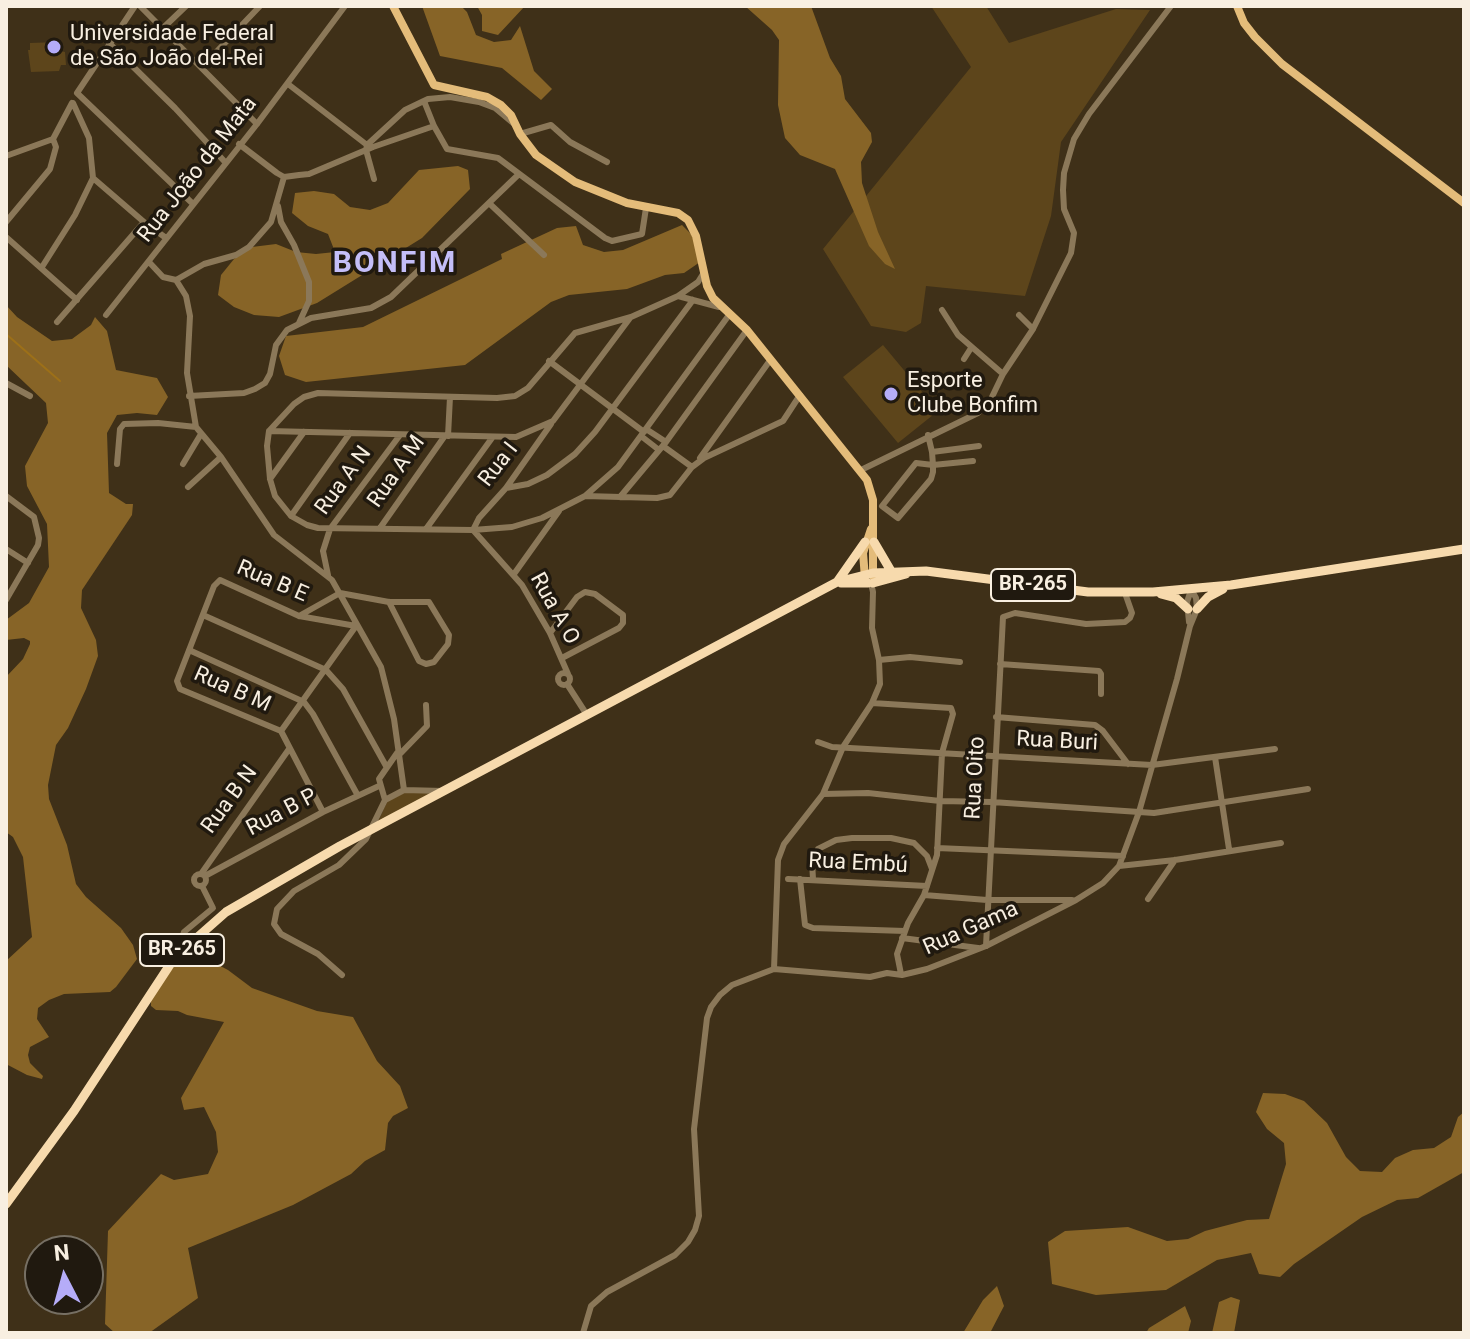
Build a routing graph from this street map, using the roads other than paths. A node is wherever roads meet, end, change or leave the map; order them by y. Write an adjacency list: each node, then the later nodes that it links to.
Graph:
1 (138, 6): 8 (street); 9 (street)
2 (186, 6): 8 (street)
3 (260, 6): 10 (street)
4 (345, 6): 11 (street, Rua João da Mata)
5 (393, 6): 12 (main road)
6 (1171, 6): 57 (street)
7 (1237, 6): 31 (main road)
8 (162, 29): 10 (street)
9 (109, 43): 13 (street); 24 (street)
10 (202, 67): 16 (street)
11 (288, 84): 16 (street, Rua João da Mata); 22 (street)
12 (434, 85): 14 (street); 17 (main road)
13 (77, 93): 15 (street); 30 (street)
14 (424, 101): 17 (street); 18 (street); 22 (street)
15 (73, 103): 20 (street); 28 (street)
16 (257, 124): 21 (street, Rua João da Mata)
17 (515, 125): 19 (main road)
18 (434, 126): 22 (street); 26 (street)
19 (520, 134): 25 (street); 34 (main road)
20 (53, 139): 23 (street); 35 (street)
21 (239, 144): 24 (street, Rua João da Mata); 27 (street)
22 (366, 148): 27 (street); 29 (street)
23 (6, 156)
24 (225, 162): 30 (street, Rua João da Mata)
25 (607, 162)
26 (519, 174): 32 (street); 34 (street)
27 (284, 177): 33 (street)
28 (93, 178): 36 (street); 43 (street)
29 (374, 179)
30 (192, 203): 40 (street, Rua João da Mata)
31 (1464, 203)
32 (490, 204): 41 (street); 56 (street)
33 (278, 206): 37 (street); 38 (street)
34 (646, 208): 44 (main road)
35 (6, 222)
36 (144, 222): 40 (street); 47 (street)
37 (271, 222): 38 (street); 45 (street)
38 (281, 222): 56 (street)
39 (6, 237): 43 (street)
40 (166, 238): 42 (street, Rua João da Mata)
41 (544, 255)
42 (149, 262): 45 (street); 51 (street, Rua João da Mata)
43 (42, 267): 47 (street)
44 (703, 274): 46 (street); 49 (main road)
45 (176, 280): 68 (street)
46 (678, 296): 48 (street); 54 (street)
47 (77, 300): 55 (street)
48 (693, 300): 49 (street); 70 (street)
49 (719, 307): 52 (main road)
50 (942, 310): 59 (street)
51 (106, 315)
52 (729, 315): 58 (main road); 75 (street)
53 (1019, 315): 57 (street)
54 (631, 317): 62 (street); 65 (street, Rua I)
55 (57, 322)
56 (299, 323): 68 (street)
57 (1033, 329): 63 (street)
58 (747, 330): 60 (main road); 83 (street)
59 (971, 348): 61 (street); 63 (street)
60 (771, 359): 66 (main road); 91 (street)
61 (964, 359)
62 (549, 361): 65 (street); 69 (street)
63 (1003, 374): 80 (street)
64 (6, 383): 67 (street)
65 (582, 384): 70 (street); 71 (street, Rua I)
66 (800, 395): 91 (street); 93 (main road)
67 (30, 396)
68 (189, 396): 72 (street)
69 (450, 397): 73 (street); 81 (street, Rua A M)
70 (613, 409): 75 (street); 96 (street)
71 (553, 421): 78 (street); 85 (street, Rua I)
72 (196, 427): 77 (street); 89 (street)
73 (269, 431): 74 (street); 94 (street)
74 (304, 432): 76 (street); 94 (street)
75 (643, 432): 83 (street); 98 (street)
76 (350, 433): 79 (street); 101 (street)
77 (201, 434): 87 (street); 90 (street)
78 (524, 434): 82 (street); 85 (street)
79 (400, 435): 81 (street); 105 (street, Rua A N)
80 (928, 435): 86 (street); 93 (street)
81 (446, 437): 82 (street); 104 (street, Rua A M)
82 (493, 438): 106 (street)
83 (662, 446): 91 (street); 99 (street)
84 (979, 446): 86 (street)
85 (535, 448): 96 (street, Rua I)
86 (932, 452): 92 (street)
87 (221, 457): 95 (street); 112 (street)
88 (973, 461): 92 (street)
89 (117, 464)
90 (183, 464)
91 (694, 465): 99 (street)
92 (933, 465): 92 (street)
93 (861, 470): 108 (main road)
94 (270, 479): 101 (street)
95 (188, 487)
96 (506, 488): 107 (street, Rua I)
97 (6, 496): 113 (street)
98 (585, 496): 99 (street); 100 (street)
99 (620, 497)
100 (559, 511): 102 (street); 103 (street)
101 (291, 516): 105 (street)
102 (542, 518): 103 (street); 107 (street)
103 (550, 526): 116 (street)
104 (380, 528): 105 (street); 106 (street)
105 (330, 529): 111 (street, Rua A N)
106 (426, 529): 107 (street)
107 (473, 530): 116 (street, Rua A O)
108 (869, 542): 114 (highway); 118 (main road); 119 (highway)
109 (6, 549): 113 (street)
110 (1464, 549): 120 (highway, BR-265)
111 (323, 551): 112 (street); 117 (street)
112 (307, 560): 117 (street)
113 (28, 563): 125 (street)
114 (891, 571): 115 (highway, BR-265); 118 (highway, BR-265)
115 (913, 571): 118 (highway); 124 (highway, BR-265)
116 (514, 574): 131 (street, Rua A O)
117 (328, 575): 123 (street)
118 (870, 579): 119 (highway, BR-265); 133 (street)
119 (837, 582): 144 (highway, BR-265)
120 (1231, 585): 121 (highway, BR-265); 127 (highway)
121 (1191, 589): 122 (highway, BR-265); 127 (street)
122 (1153, 592): 124 (highway, BR-265); 127 (highway)
123 (340, 593): 126 (street); 129 (street); 130 (street)
124 (1125, 593): 136 (street, Rua Oito)
125 (6, 600)
126 (389, 602): 126 (street)
127 (1193, 609): 156 (street)
128 (203, 615): 129 (street, Rua B E); 132 (street); 137 (street)
129 (299, 616): 130 (street, Rua B E)
130 (356, 626): 137 (street); 152 (street)
131 (550, 633): 134 (street, Rua A O); 134 (street)
132 (189, 650): 141 (street); 146 (street, Rua B M)
133 (879, 660): 135 (street); 142 (street)
134 (563, 661): 138 (street, Rua A O)
135 (960, 662)
136 (1000, 664): 140 (street); 145 (street, Rua Oito)
137 (326, 670): 141 (street); 157 (street)
138 (565, 674): 139 (street); 139 (street, Rua A O)
139 (567, 684): 144 (street)
140 (1101, 694)
141 (304, 702): 146 (street); 162 (street)
142 (872, 703): 148 (street); 151 (street)
143 (426, 705): 152 (street)
144 (588, 716): 161 (highway, BR-265)
145 (996, 717): 153 (street, Rua Oito); 155 (street)
146 (281, 731): 149 (street, Rua B M)
147 (818, 742): 148 (street, Rua Buri)
148 (843, 747): 151 (street, Rua Buri); 163 (street)
149 (289, 749): 168 (street, Rua B M); 179 (street, Rua B N)
150 (1275, 749): 154 (street, Rua Buri)
151 (942, 753): 153 (street, Rua Buri); 165 (street)
152 (398, 755): 157 (street); 160 (street)
153 (997, 756): 155 (street, Rua Buri); 166 (street, Rua Oito)
154 (1215, 757): 156 (street, Rua Buri); 167 (street)
155 (1128, 764): 156 (street, Rua Buri)
156 (1152, 765): 169 (street)
157 (386, 766): 158 (street)
158 (379, 786): 162 (street, Rua B P); 164 (street)
159 (1308, 789): 167 (street)
160 (404, 790): 161 (street); 164 (street)
161 (445, 791): 170 (highway, BR-265)
162 (357, 794): 168 (street, Rua B P)
163 (823, 794): 165 (street); 191 (street)
164 (385, 800): 170 (street)
165 (940, 801): 166 (street); 172 (street)
166 (992, 802): 169 (street); 174 (street, Rua Oito)
167 (1221, 803): 169 (street); 173 (street)
168 (323, 812): 179 (street, Rua B P)
169 (1139, 812): 175 (street)
170 (371, 831): 190 (highway, BR-265); 192 (street)
171 (1281, 843): 173 (street)
172 (937, 848): 174 (street); 178 (street)
173 (1229, 849): 176 (street)
174 (990, 850): 175 (street); 186 (street, Rua Oito)
175 (1123, 856): 177 (street)
176 (1175, 860): 177 (street); 185 (street)
177 (1119, 866): 187 (street, Rua Gama)
178 (932, 869): 182 (street); 183 (street)
179 (203, 875): 190 (street)
180 (788, 879): 181 (street, Rua Embú)
181 (800, 879): 182 (street, Rua Embú); 188 (street)
182 (813, 879): 183 (street, Rua Embú)
183 (927, 886): 184 (street)
184 (924, 895): 186 (street); 188 (street)
185 (1148, 899)
186 (987, 900): 187 (street); 189 (street, Rua Oito)
187 (1076, 900): 189 (street, Rua Gama)
188 (903, 934): 189 (street); 193 (street)
189 (983, 947): 193 (street, Rua Gama)
190 (175, 957): 194 (highway, BR-265)
191 (774, 969): 193 (street, Rua Gama); 195 (street)
192 (342, 975)
193 (902, 975)
194 (6, 1204)
195 (583, 1333)

